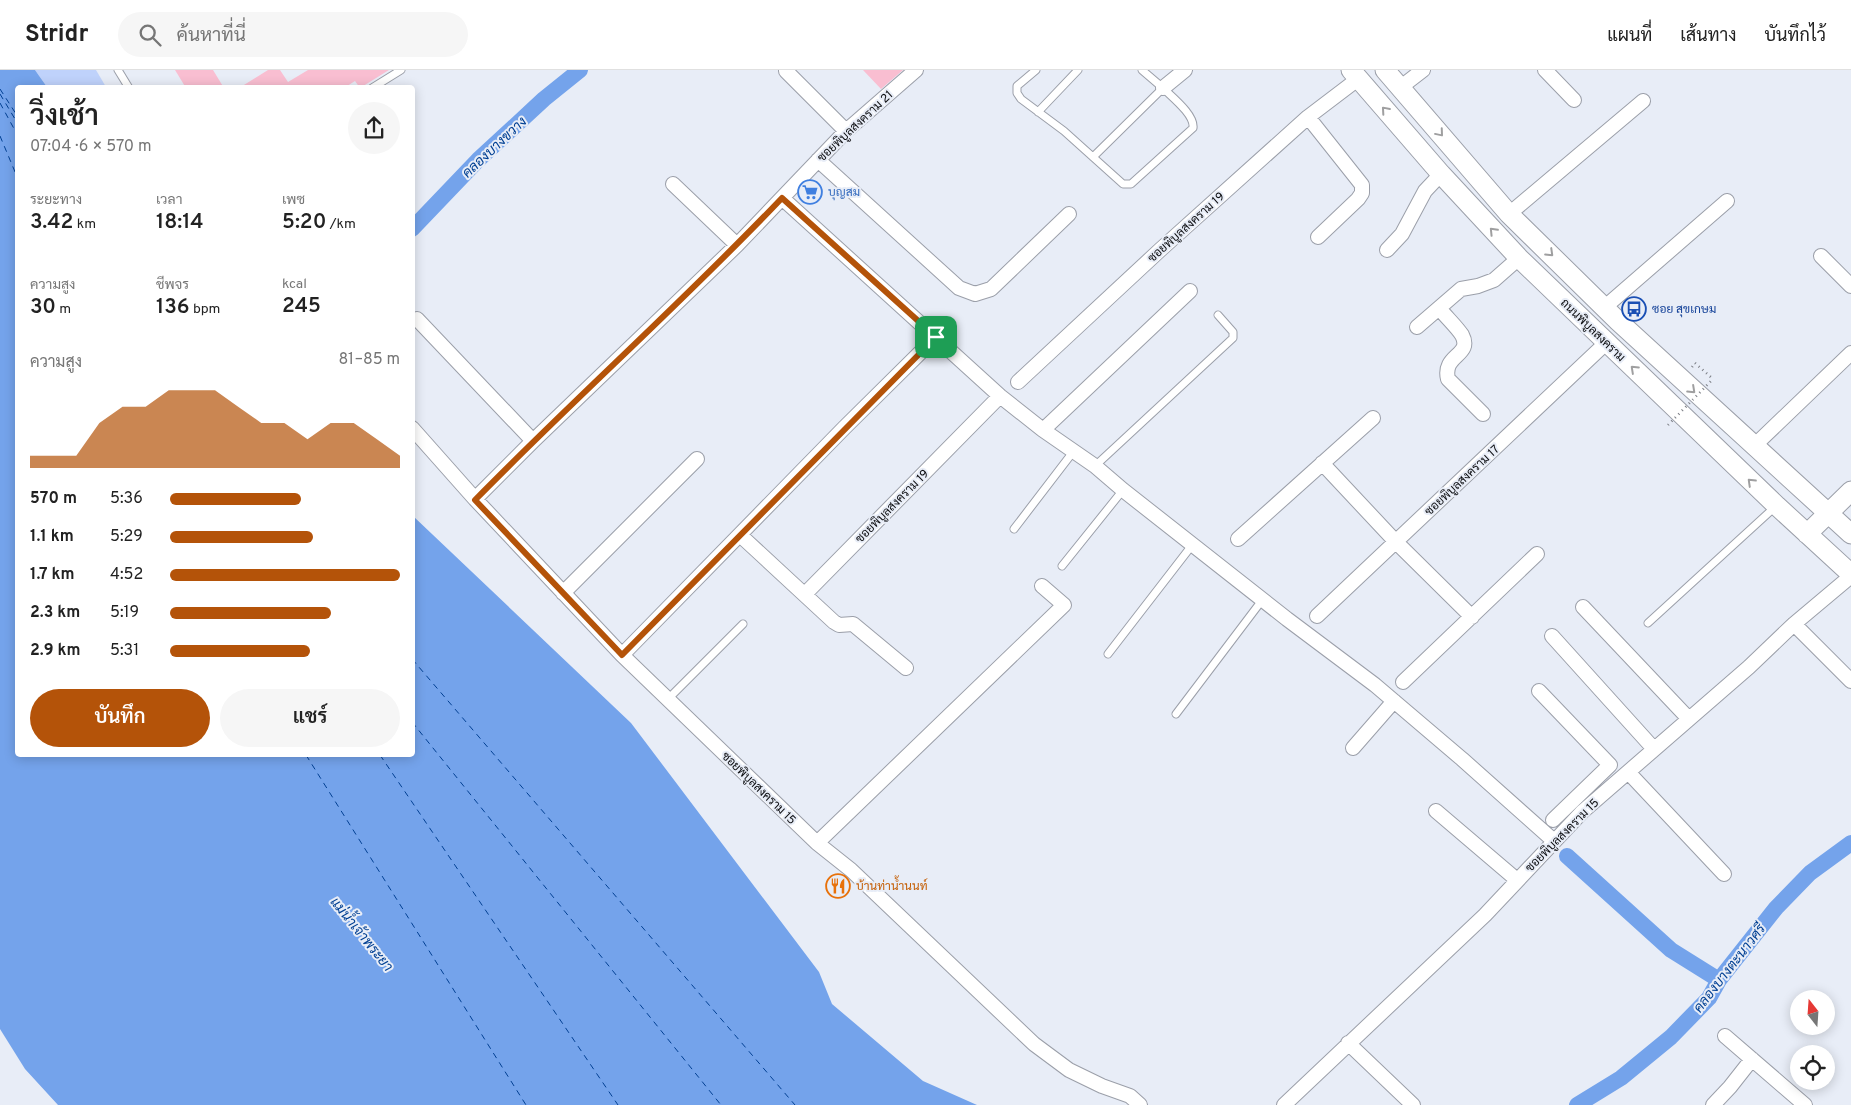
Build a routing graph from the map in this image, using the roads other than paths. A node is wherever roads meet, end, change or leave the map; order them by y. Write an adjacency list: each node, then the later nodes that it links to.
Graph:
1 (118, 70): 13 (lane)
2 (401, 70): 14 (lane)
3 (916, 70): 21 (street, ซอยพิบูลสงคราม 21)
4 (1036, 70): 19 (lane)
5 (1078, 70): 19 (lane)
6 (1142, 70): 16 (lane)
7 (1186, 70): 16 (street)
8 (1386, 70): 15 (main road, ถนนพิบูลสงคราม)
9 (1423, 70): 15 (street)
10 (1546, 70): 17 (street)
11 (786, 71): 21 (street)
12 (1354, 74): 20 (street, ซอยพิบูลสงคราม 19); 24 (main road, ถนนพิบูลสงคราม, one-way to 12)
13 (127, 85)
14 (377, 85)
15 (1402, 87): 29 (main road, ถนนพิบูลสงคราม, one-way to 29)
16 (1163, 88): 22 (lane); 22 (lane)
17 (1574, 100)
18 (1644, 101): 29 (street)
19 (1038, 112): 22 (lane)
20 (1308, 117): 30 (street); 45 (street, ซอยพิบูลสงคราม 19)
21 (846, 131): 23 (street, ซอยพิบูลสงคราม 21)
22 (1093, 157)
23 (818, 160): 26 (street, ซอยพิบูลสงคราม 21); 28 (street)
24 (1441, 174): 32 (street); 34 (main road, ถนนพิบูลสงคราม, one-way to 24)
25 (673, 184): 31 (street)
26 (782, 198): 31 (street, ซอยพิบูลสงคราม 21); 42 (street)
27 (1727, 201): 37 (street)
28 (1070, 214)
29 (1509, 214): 37 (main road, ถนนพิบูลสงคราม, one-way to 37)
30 (1318, 237)
31 (737, 245): 51 (street, ซอยพิบูลสงคราม 21)
32 (1387, 250)
33 (1821, 256): 35 (street)
34 (1519, 258): 38 (street); 43 (main road, ถนนพิบูลสงคราม)
35 (1851, 286)
36 (1190, 291): 49 (street)
37 (1605, 307): 52 (main road, ถนนพิบูลสงคราม, one-way to 52)
38 (1439, 308): 41 (street); 47 (street)
39 (1218, 315): 56 (lane)
40 (417, 318): 51 (street)
41 (1417, 327)
42 (936, 337): 46 (street); 65 (street)
43 (1606, 344): 60 (main road, ถนนพิบูลสงคราม, one-way to 43); 67 (street, ซอยพิบูลสงคราม 17)
44 (1851, 354): 52 (street)
45 (1018, 382)
46 (1000, 396): 49 (street); 75 (street, ซอยพิบูลสงคราม 19)
47 (1484, 414)
48 (1372, 418): 55 (street)
49 (1042, 430): 53 (street)
50 (415, 431): 59 (street, ซอยพิบูลสงคราม 15)
51 (533, 440): 59 (street, ซอยพิบูลสงคราม 21)
52 (1754, 446): 61 (main road, ถนนพิบูลสงคราม)
53 (1073, 452): 56 (street); 62 (lane)
54 (698, 459): 74 (street)
55 (1322, 463): 66 (street); 67 (street)
56 (1095, 466): 57 (street)
57 (1123, 490): 68 (street); 71 (lane)
58 (1851, 491): 61 (main road)
59 (475, 500): 74 (street, ซอยพิบูลสงคราม 15)
60 (1776, 506): 64 (main road, ถนนพิบูลสงคราม); 80 (lane)
61 (1827, 513): 63 (main road, ถนนพิบูลสงคราม); 64 (main road)
62 (1014, 529)
63 (1849, 529): 69 (main road)
64 (1807, 534): 69 (main road, ถนนพิบูลสงคราม)
65 (740, 535): 75 (street); 85 (street)
66 (1238, 539)
67 (1396, 542): 78 (street, ซอยพิบูลสงคราม 17); 79 (street)
68 (1193, 544): 76 (street); 84 (lane)
69 (1825, 551): 72 (main road, ถนนพิบูลสงคราม)
70 (1537, 554): 79 (street)
71 (1062, 566)
72 (1851, 575): 82 (street, ซอยพิบูลสงคราม 15)
73 (1042, 586): 102 (street)
74 (563, 594): 85 (street, ซอยพิบูลสงคราม 15)
75 (805, 594): 86 (street)
76 (1263, 600): 91 (street); 92 (lane)
77 (1583, 607): 93 (street)
78 (1317, 616)
79 (1472, 617): 88 (street)
80 (1648, 623)
81 (743, 624): 90 (lane)
82 (1794, 624): 87 (street); 93 (street, ซอยพิบูลสงคราม 15)
83 (1552, 636): 95 (street)
84 (1108, 654)
85 (622, 655): 90 (street, ซอยพิบูลสงคราม 15)
86 (906, 668)
87 (1851, 681)
88 (1403, 682)
89 (1540, 691): 97 (street)
90 (668, 699): 102 (street, ซอยพิบูลสงคราม 15)
91 (1394, 701): 94 (street); 101 (street)
92 (1176, 714)
93 (1689, 719): 95 (street, ซอยพิบูลสงคราม 15)
94 (1354, 748)
95 (1654, 749): 96 (street, ซอยพิบูลสงคราม 15)
96 (1628, 772): 99 (street, ซอยพิบูลสงคราม 15); 103 (street)
97 (1572, 801): 99 (street); 100 (street)
98 (1436, 811): 104 (street)
99 (1582, 812): 101 (street, ซอยพิบูลสงคราม 15)
100 (1553, 820)
101 (1554, 841): 104 (street, ซอยพิบูลสงคราม 15)
102 (816, 843): 109 (street, ซอยพิบูลสงคราม 15)
103 (1724, 874)
104 (1516, 880): 106 (street, ซอยพิบูลสงคราม 15)
105 (1725, 1036): 107 (street)
106 (1348, 1043): 110 (street, ซอยพิบูลสงคราม 15); 111 (street)
107 (1752, 1059): 108 (street); 112 (street)
108 (1718, 1104)
109 (1140, 1105)
110 (1284, 1105)
111 (1413, 1105)
112 (1805, 1105)

